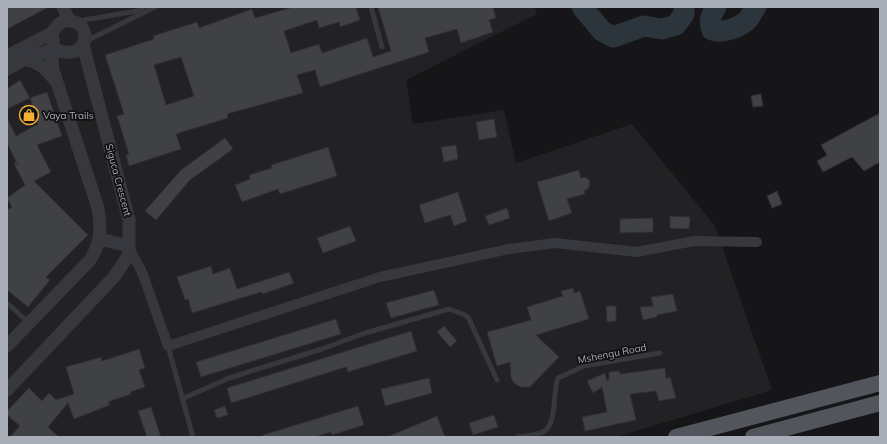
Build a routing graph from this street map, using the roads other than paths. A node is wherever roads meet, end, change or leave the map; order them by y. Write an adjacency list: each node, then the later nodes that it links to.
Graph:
1 (64, 7): 4 (street)
2 (371, 7): 7 (lane)
3 (152, 8): 4 (lane); 6 (lane)
4 (72, 21): 5 (street); 6 (street)
5 (52, 33): 8 (street); 9 (street)
6 (83, 44): 8 (street); 15 (street, Siguca Crescent)
7 (382, 47)
8 (54, 48): 10 (street); 12 (street)
9 (7, 56)
10 (25, 59): 11 (street); 12 (street)
11 (7, 69)
12 (55, 80): 13 (street)
13 (100, 239): 15 (street); 17 (street)
14 (757, 242): 19 (street)
15 (128, 246): 19 (street); 23 (street, Siguca Crescent)
16 (7, 303): 17 (lane)
17 (29, 323): 18 (street)
18 (7, 346)
19 (168, 346): 24 (lane)
20 (660, 353): 27 (lane, Mshengu Road)
21 (497, 380): 24 (lane)
22 (880, 383): 28 (main road)
23 (7, 390)
24 (182, 399): 26 (lane)
25 (880, 403): 29 (main road)
26 (193, 437)
27 (518, 437)
28 (676, 437)
29 (752, 437)

